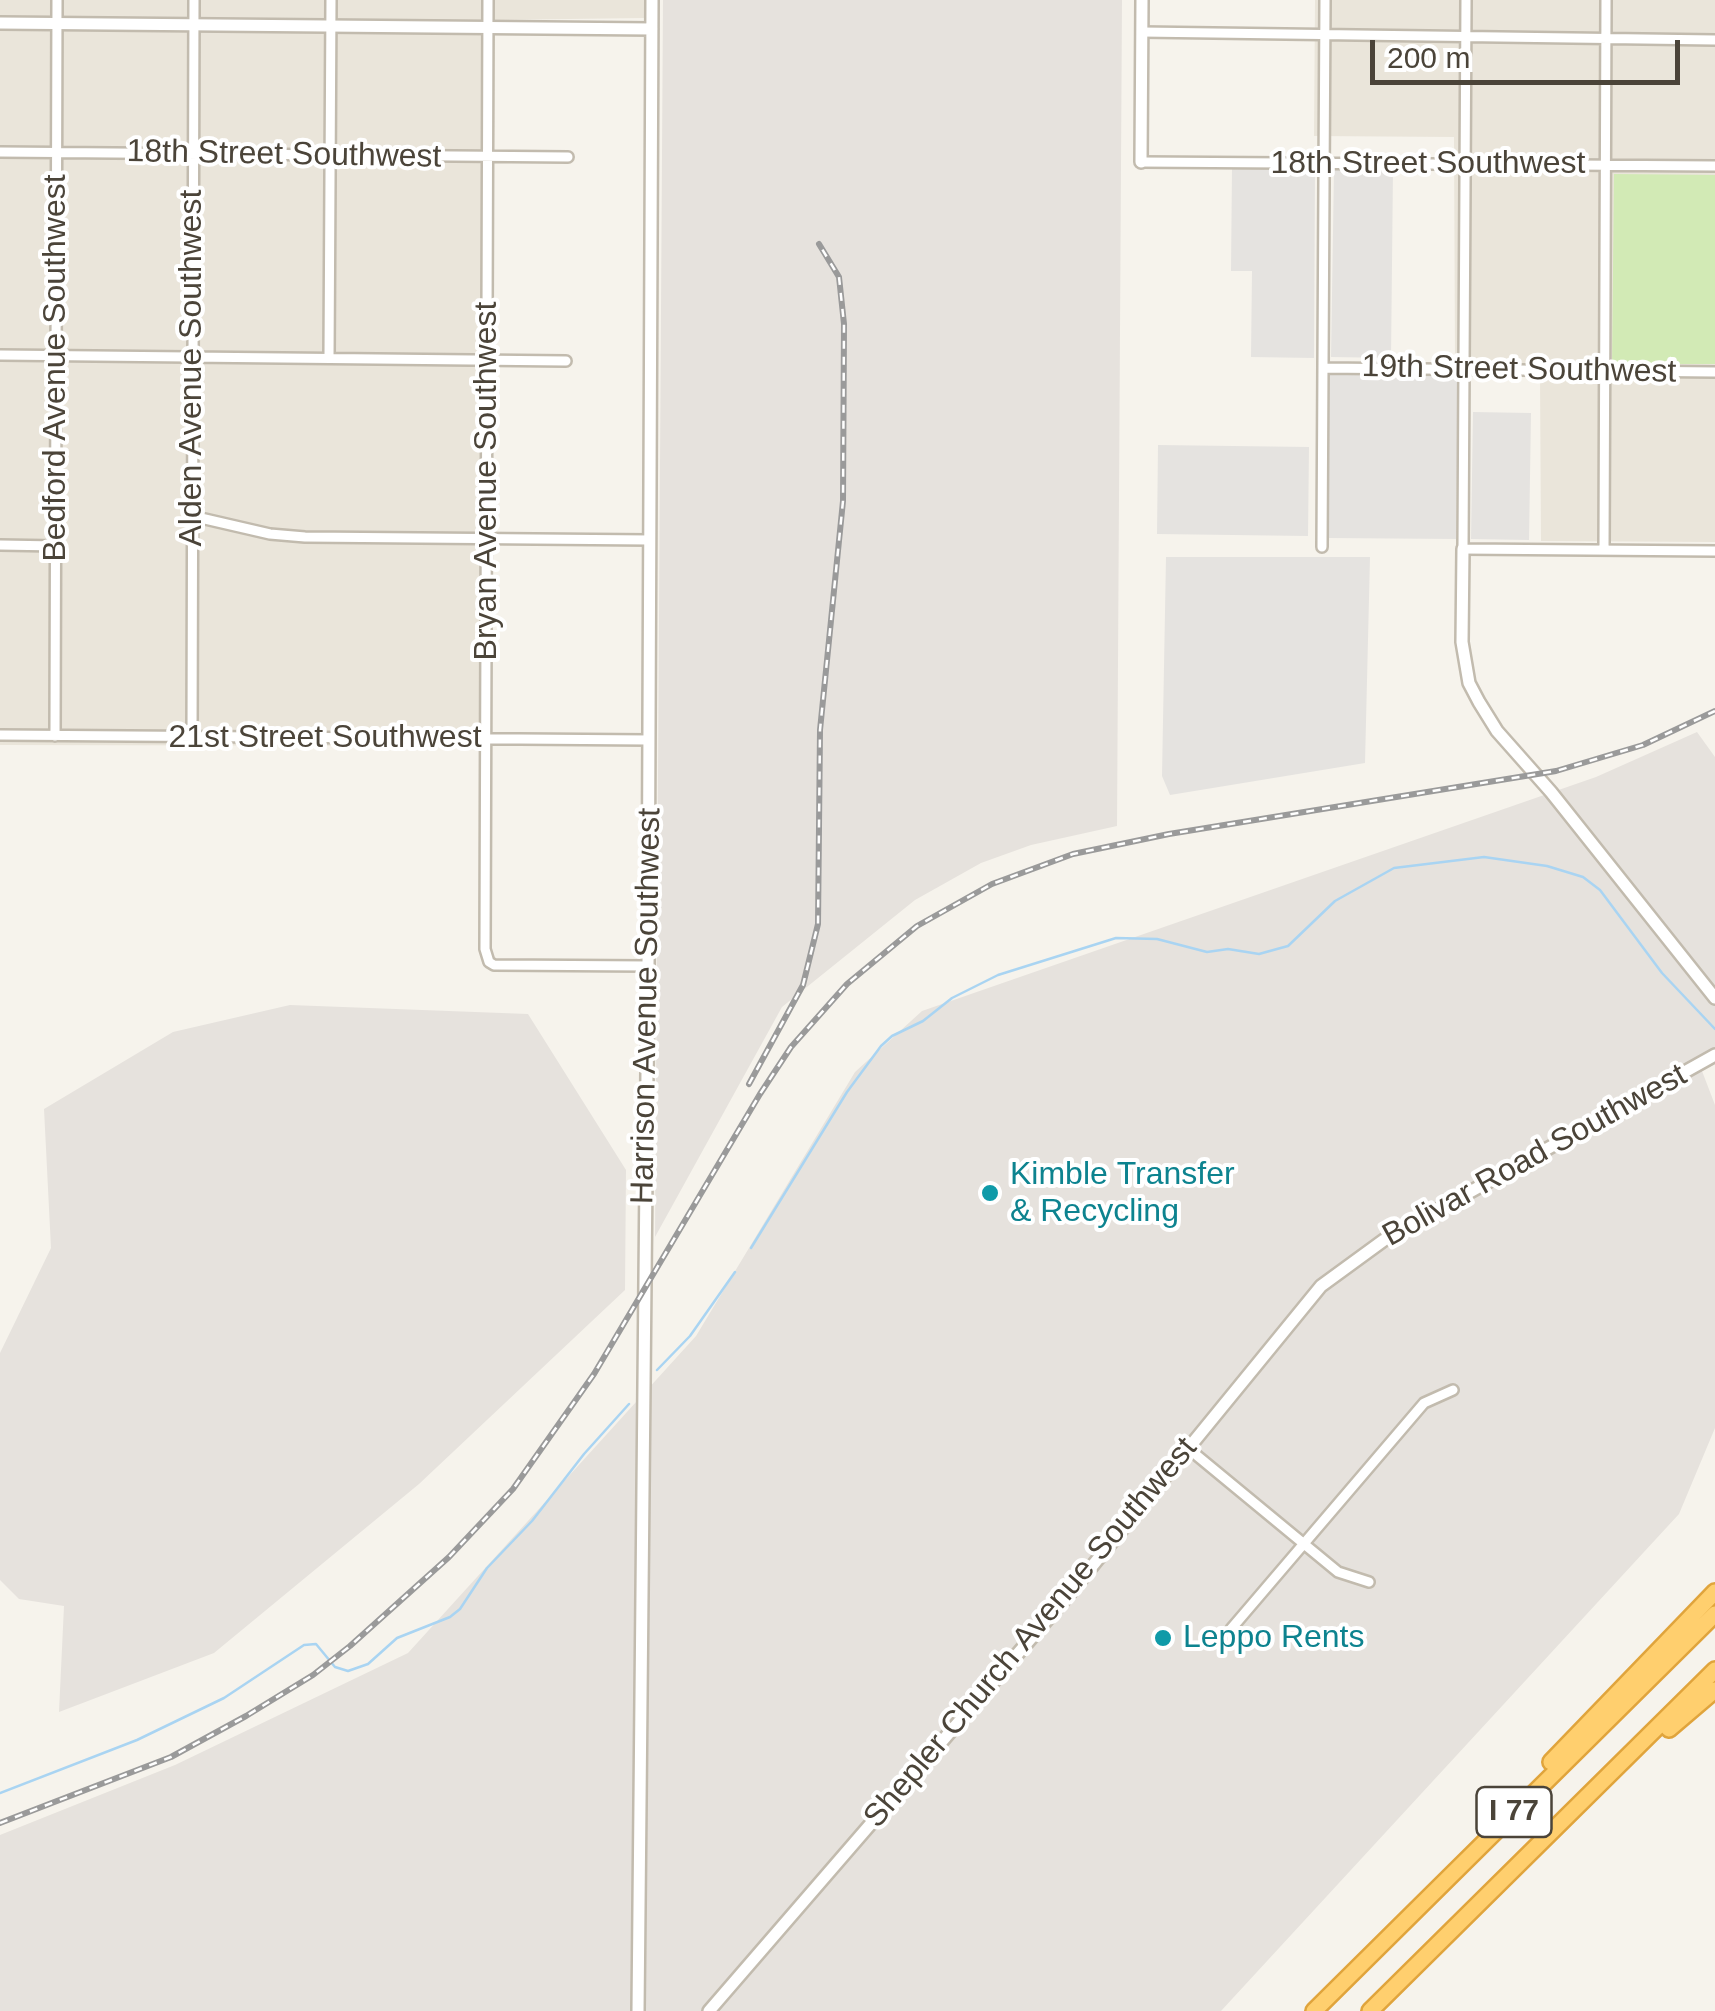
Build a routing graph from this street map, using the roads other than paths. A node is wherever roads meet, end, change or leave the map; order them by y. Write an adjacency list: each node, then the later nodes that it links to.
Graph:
1 (57, 0): 11 (street, Bedford Avenue Southwest)
2 (194, 0): 12 (street, Alden Avenue Southwest)
3 (331, 0): 13 (street)
4 (488, 0): 14 (street, Bryan Avenue Southwest)
5 (652, 0): 15 (street, Harrison Avenue Southwest)
6 (1142, 0): 16 (street)
7 (1325, 0): 17 (street)
8 (1466, 0): 18 (street)
9 (1606, 0): 19 (street)
10 (0, 23): 11 (street)
11 (57, 24): 12 (street); 22 (street, Bedford Avenue Southwest)
12 (194, 25): 13 (street); 23 (street, Alden Avenue Southwest)
13 (331, 26): 14 (street); 24 (street)
14 (488, 26): 15 (street); 25 (street, Bryan Avenue Southwest)
15 (652, 30): 44 (street, Harrison Avenue Southwest)
16 (1142, 32): 17 (street); 27 (street)
17 (1325, 35): 18 (street); 28 (street)
18 (1466, 36): 19 (street); 29 (street)
19 (1607, 39): 20 (street); 30 (street)
20 (1715, 40)
21 (0, 152): 22 (street, 18th Street Southwest)
22 (56, 152): 23 (street, 18th Street Southwest); 33 (street, Bedford Avenue Southwest)
23 (194, 153): 24 (street, 18th Street Southwest); 34 (street, Alden Avenue Southwest)
24 (331, 154): 25 (street, 18th Street Southwest); 35 (street)
25 (488, 156): 26 (street, 18th Street Southwest); 36 (street, Bryan Avenue Southwest)
26 (568, 158)
27 (1141, 162): 28 (street, 18th Street Southwest)
28 (1325, 163): 29 (street, 18th Street Southwest); 38 (street)
29 (1466, 165): 30 (street, 18th Street Southwest); 39 (street)
30 (1606, 166): 31 (street, 18th Street Southwest); 40 (street)
31 (1715, 166)
32 (0, 355): 33 (street)
33 (56, 356): 34 (street); 46 (street, Bedford Avenue Southwest)
34 (193, 358): 35 (street); 42 (street, Alden Avenue Southwest)
35 (329, 358): 36 (street)
36 (487, 360): 37 (street); 43 (street, Bryan Avenue Southwest)
37 (566, 361)
38 (1323, 368): 39 (street, 19th Street Southwest); 47 (street)
39 (1465, 370): 40 (street, 19th Street Southwest); 48 (street)
40 (1604, 372): 41 (street, 19th Street Southwest); 49 (street)
41 (1715, 372)
42 (192, 516): 43 (street); 53 (street, Alden Avenue Southwest)
43 (487, 538): 44 (street); 54 (street, Bryan Avenue Southwest)
44 (650, 540): 55 (street, Harrison Avenue Southwest)
45 (0, 545): 46 (street)
46 (56, 546): 52 (street, Bedford Avenue Southwest)
47 (1322, 546)
48 (1464, 548): 49 (street); 57 (street)
49 (1604, 550): 50 (street)
50 (1715, 551)
51 (0, 735): 52 (street, 21st Street Southwest)
52 (55, 736): 53 (street, 21st Street Southwest)
53 (192, 737): 54 (street, 21st Street Southwest)
54 (487, 738): 55 (street, 21st Street Southwest); 56 (street, Bryan Avenue Southwest)
55 (650, 740): 56 (street, Harrison Avenue Southwest)
56 (648, 966): 72 (street, Harrison Avenue Southwest)
57 (1710, 984): 58 (street)
58 (1715, 998)
59 (1715, 1055): 60 (street, Bolivar Road Southwest)
60 (1355, 1258): 62 (street, Shepler Church Avenue Southwest)
61 (1454, 1390): 63 (street)
62 (1189, 1449): 63 (street); 73 (street, Shepler Church Avenue Southwest)
63 (1302, 1543): 64 (street); 67 (street)
64 (1369, 1582)
65 (1715, 1592): 71 (highway)
66 (1715, 1614): 71 (highway, I 77)
67 (1230, 1629)
68 (1715, 1670): 70 (highway, I 77)
69 (1715, 1690): 70 (highway)
70 (1472, 1910): 75 (highway, I 77)
71 (1391, 1935): 74 (highway, I 77)
72 (638, 2011)
73 (709, 2011)
74 (1314, 2011)
75 (1370, 2011)

